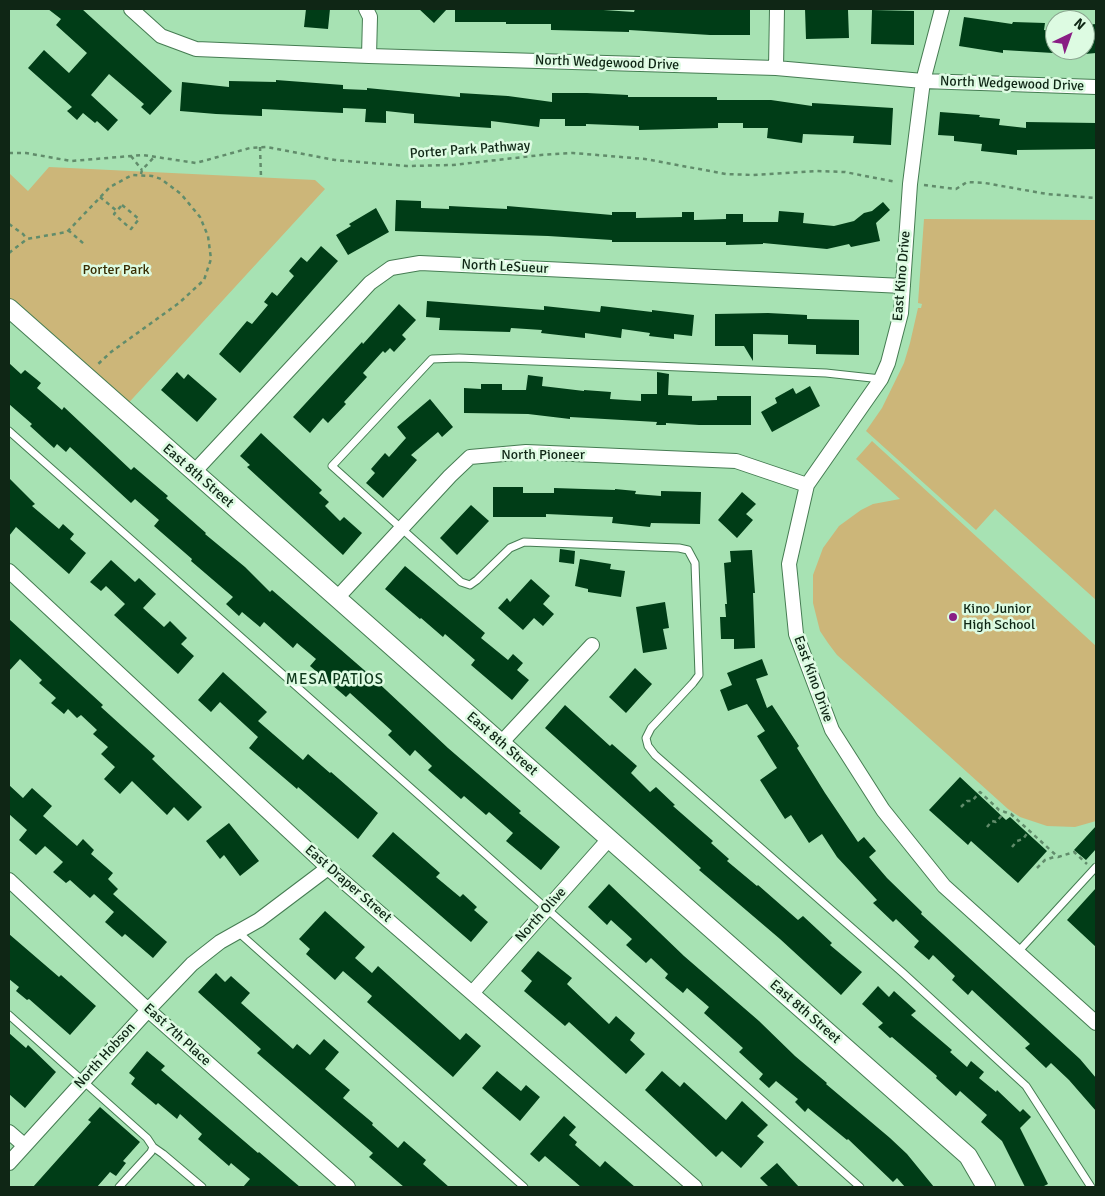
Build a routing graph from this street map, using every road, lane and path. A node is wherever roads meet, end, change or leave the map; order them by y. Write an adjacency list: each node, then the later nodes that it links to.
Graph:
1 (131, 9): 5 (street, North Wedgewood Drive)
2 (366, 9): 5 (street)
3 (777, 9): 6 (street)
4 (942, 9): 7 (street, East Kino Drive)
5 (369, 56): 6 (street, North Wedgewood Drive)
6 (776, 68): 7 (street, North Wedgewood Drive)
7 (924, 81): 8 (street, North Wedgewood Drive); 26 (street, East Kino Drive)
8 (1096, 87)
9 (260, 147): 12 (path, Porter Park Pathway); 14 (path, Porter Park Pathway); 16 (path)
10 (9, 153): 11 (path, Porter Park Pathway)
11 (131, 156): 12 (path, Porter Park Pathway); 13 (path)
12 (155, 156): 13 (path)
13 (142, 170): 15 (path)
14 (816, 171)
15 (141, 174): 18 (path); 28 (path)
16 (261, 177)
17 (1008, 186): 19 (path)
18 (100, 197): 20 (path); 22 (path)
19 (1096, 198)
20 (117, 211): 20 (path)
21 (9, 224): 23 (path)
22 (68, 230): 23 (path); 24 (path)
23 (27, 239): 25 (path)
24 (84, 244)
25 (9, 253)
26 (903, 286): 29 (street, East Kino Drive); 31 (street, North LeSueur)
27 (9, 308): 28 (street, East 8th Street)
28 (86, 376): 31 (street, East 8th Street)
29 (881, 379): 32 (street, East Kino Drive); 33 (lane)
30 (9, 431): 49 (lane)
31 (194, 472): 35 (street, East 8th Street)
32 (807, 486): 33 (street, North Pioneer); 51 (street, East Kino Drive)
33 (401, 529): 35 (street, North Pioneer); 68 (lane)
34 (9, 571): 45 (street, East Draper Street)
35 (337, 598): 37 (street, East 8th Street)
36 (592, 645): 37 (street)
37 (500, 743): 42 (street, East 8th Street)
38 (961, 807): 39 (path)
39 (1005, 812): 40 (path); 41 (path)
40 (987, 827)
41 (1029, 831): 43 (path); 44 (path)
42 (609, 839): 49 (street, North Olive); 67 (street, East 8th Street)
43 (1012, 847)
44 (1057, 856): 46 (path); 47 (path)
45 (328, 868): 50 (street, North Hobson); 52 (street, East Draper Street)
46 (1038, 868)
47 (1095, 868): 51 (lane)
48 (9, 880): 53 (street, East 7th Place)
49 (546, 909): 52 (street, North Olive); 66 (lane)
50 (238, 932): 53 (street, North Hobson); 64 (lane)
51 (1017, 953): 55 (street, East Kino Drive)
52 (473, 992): 65 (street, East Draper Street)
53 (148, 1010): 56 (street, North Hobson); 63 (street, East 7th Place)
54 (9, 1015): 56 (lane)
55 (1096, 1023)
56 (83, 1081): 58 (street, North Hobson); 59 (lane)
57 (9, 1132): 58 (street)
58 (24, 1145): 60 (street, North Hobson)
59 (153, 1147): 61 (lane); 62 (lane)
60 (9, 1162)
61 (119, 1187)
62 (202, 1187)
63 (348, 1187)
64 (524, 1187)
65 (695, 1187)
66 (860, 1187)
67 (986, 1187)
68 (1091, 1187)

